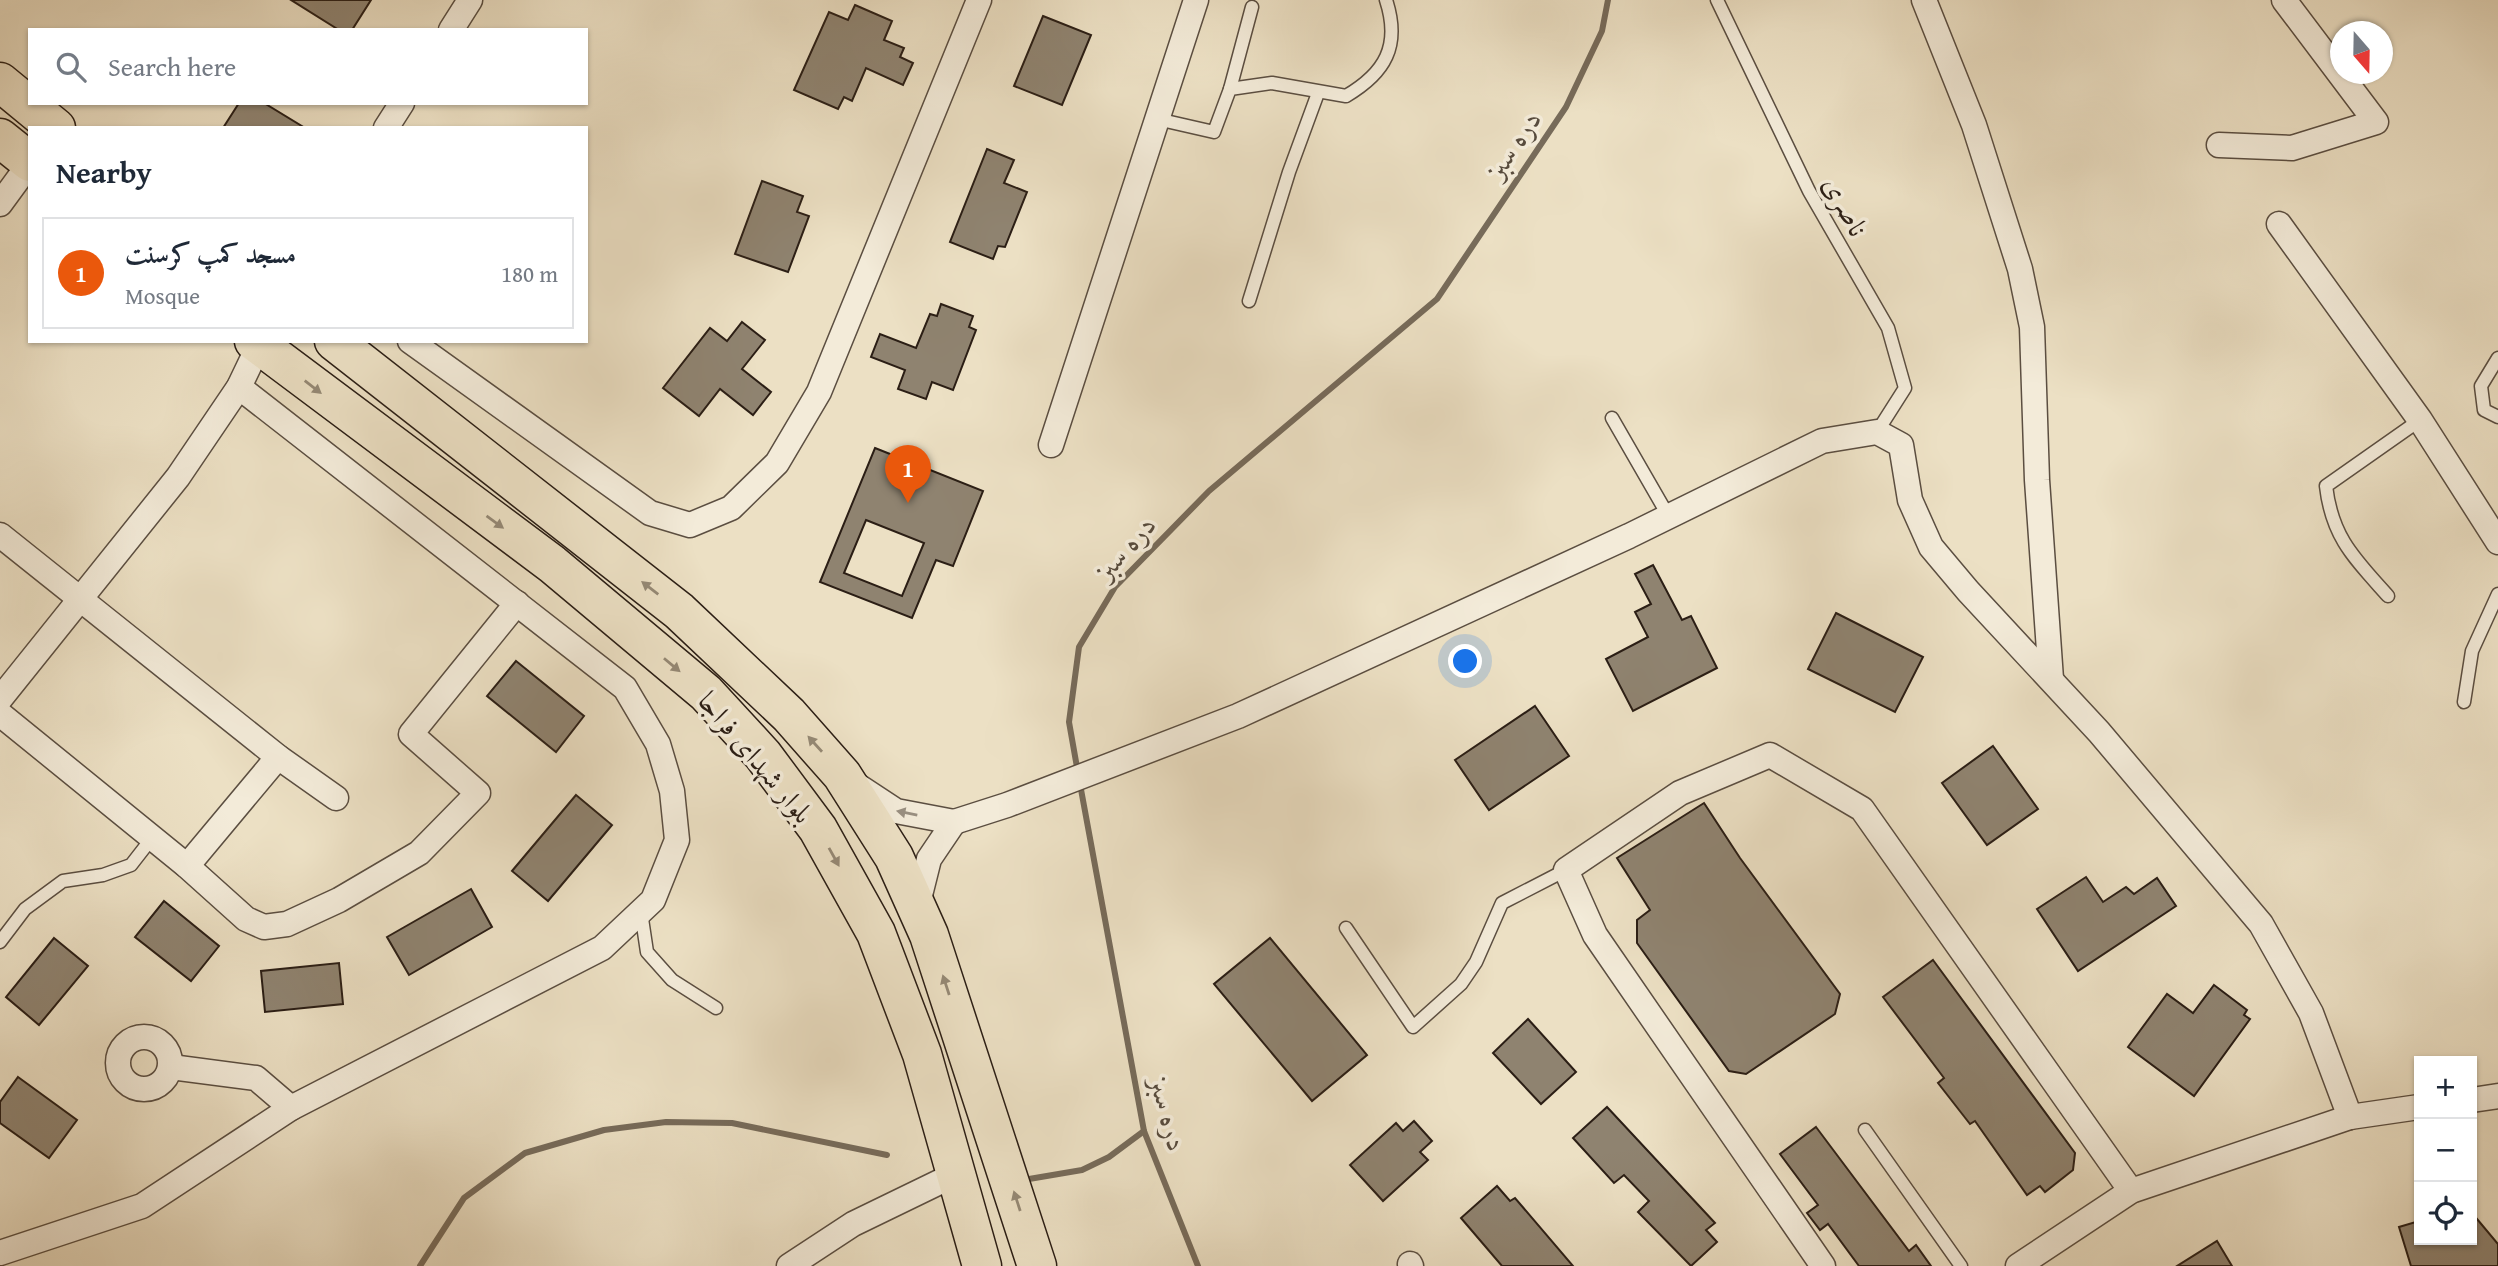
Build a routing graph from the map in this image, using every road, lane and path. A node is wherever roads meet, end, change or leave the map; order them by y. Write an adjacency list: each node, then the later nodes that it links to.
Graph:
1 (470, 0): 9 (street)
2 (979, 0): 29 (street)
3 (1196, 0): 16 (street)
4 (1386, 0): 12 (lane)
5 (1717, 0): 35 (lane, ناصری)
6 (1924, 0): 44 (street)
7 (2284, 0): 20 (street)
8 (1252, 7): 11 (lane)
9 (452, 28)
10 (0, 82): 14 (main road)
11 (1230, 89): 12 (lane); 16 (lane)
12 (1318, 93): 25 (lane)
13 (28, 105): 17 (main road)
14 (28, 105)
15 (401, 105): 18 (street)
16 (1157, 120): 36 (street)
17 (54, 126)
18 (387, 126)
19 (0, 138): 21 (main road)
20 (2219, 145)
21 (28, 160)
22 (28, 165): 23 (street)
23 (0, 204)
24 (2278, 224): 34 (street)
25 (1249, 302)
26 (258, 343): 31 (street)
27 (259, 343): 67 (main road, بلوار شهدای فراجا, one-way to 67)
28 (337, 343): 49 (main road, بلوار شهدای فراجا, one-way to 28)
29 (413, 343)
30 (2498, 358): 32 (lane)
31 (239, 387): 42 (street); 43 (street)
32 (2498, 417)
33 (1612, 418): 37 (lane)
34 (2420, 419): 39 (street); 41 (lane)
35 (1877, 432): 37 (street); 44 (street)
36 (1051, 445)
37 (1669, 517): 51 (street)
38 (0, 535): 42 (street)
39 (2498, 542)
40 (2498, 594): 46 (lane)
41 (2388, 597)
42 (81, 598): 45 (street); 48 (street)
43 (517, 603): 53 (street); 56 (street)
44 (2052, 679): 65 (street)
45 (0, 699)
46 (2464, 702)
47 (0, 714): 52 (street)
48 (278, 758): 50 (street); 53 (street)
49 (842, 775): 51 (street, one-way to 49); 55 (main road, بلوار شهدای فراجا)
50 (336, 798)
51 (954, 822): 55 (street)
52 (152, 838): 53 (street); 58 (lane)
53 (187, 866)
54 (1566, 870): 57 (lane); 68 (street); 73 (street)
55 (917, 907): 72 (main road, بلوار شهدای فراجا, one-way to 55)
56 (641, 912): 59 (lane); 63 (street)
57 (1346, 928)
58 (0, 942)
59 (716, 1007)
60 (171, 1067): 63 (street)
61 (2498, 1096): 62 (street)
62 (2477, 1099)
63 (291, 1108): 69 (street)
64 (2414, 1108): 65 (street)
65 (2350, 1117): 68 (street)
66 (1865, 1130): 74 (lane)
67 (956, 1174): 70 (street); 71 (main road, بلوار شهدای فراجا)
68 (2131, 1191): 75 (street)
69 (2, 1246)
70 (795, 1264)
71 (982, 1266)
72 (1037, 1266)
73 (1823, 1266)
74 (1961, 1266)
75 (2018, 1266)

